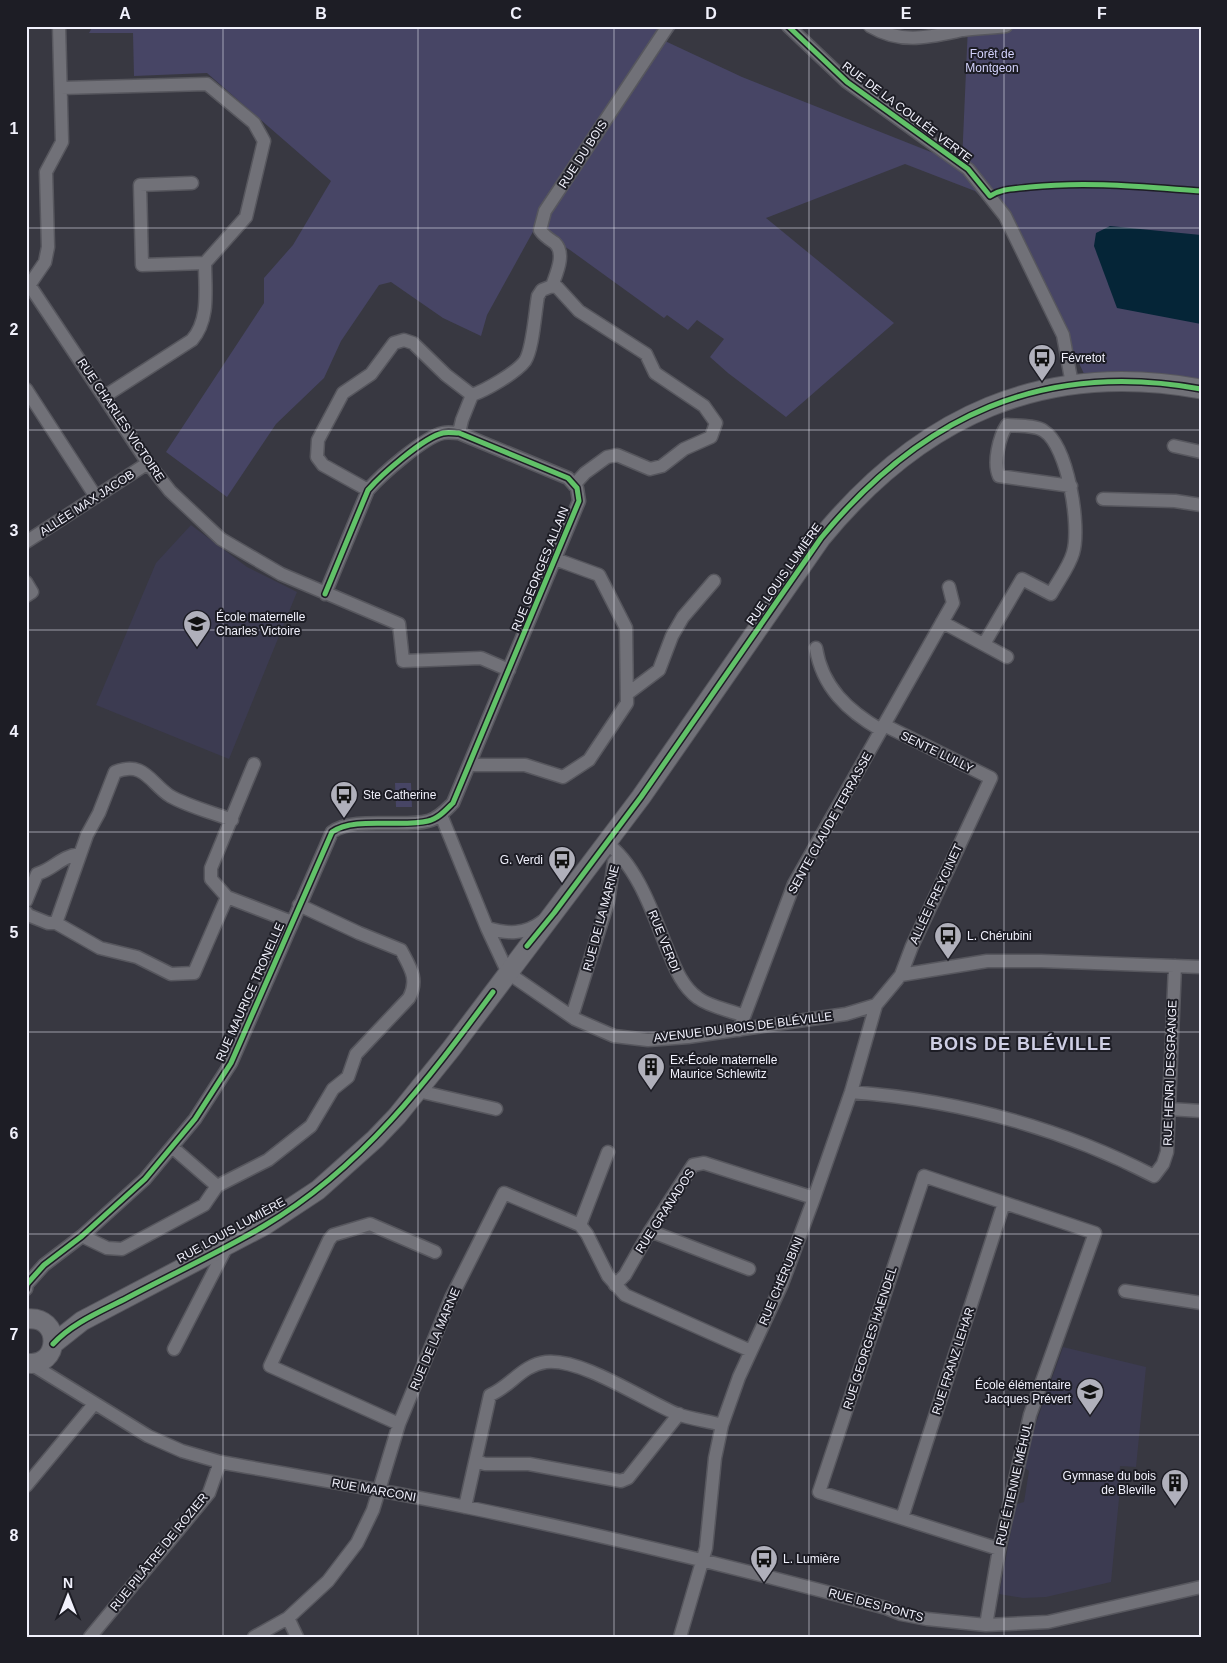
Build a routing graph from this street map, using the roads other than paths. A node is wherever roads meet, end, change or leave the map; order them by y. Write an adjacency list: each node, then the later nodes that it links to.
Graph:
1 (59, 26): 7 (street)
2 (668, 26): 11 (street, RUE DU BOIS)
3 (788, 26): 12 (street, RUE DE LA COULÉE VERTE)
4 (870, 26): 6 (street)
5 (1006, 26): 6 (street)
6 (965, 28)
7 (61, 88): 9 (street); 10 (street)
8 (192, 183): 9 (street)
9 (205, 263): 16 (street)
10 (28, 282): 16 (street, RUE CHARLES VICTOIRE)
11 (552, 286): 15 (street); 22 (street)
12 (1072, 384): 14 (main road, RUE LOUIS LUMIÈRE); 47 (main road, RUE LOUIS LUMIÈRE)
13 (26, 389): 17 (street)
14 (1201, 389)
15 (472, 395): 18 (street); 24 (street)
16 (105, 396): 21 (street, RUE CHARLES VICTOIRE)
17 (30, 403): 25 (street)
18 (459, 433): 22 (street); 24 (street)
19 (1174, 446): 20 (street)
20 (1201, 452)
21 (148, 463): 25 (street, ALLÉE MAX JACOB); 33 (street, RUE CHARLES VICTOIRE)
22 (574, 485): 29 (street, RUE GEORGES ALLAIN)
23 (1071, 486): 23 (street); 36 (street)
24 (368, 490): 33 (street)
25 (96, 497): 28 (street, ALLÉE MAX JACOB)
26 (1103, 499): 27 (street)
27 (1201, 506)
28 (26, 542)
29 (555, 559): 39 (street, RUE GEORGES ALLAIN); 40 (street)
30 (714, 581): 40 (street)
31 (26, 582): 34 (street)
32 (949, 587): 35 (street, SENTE CLAUDE TERRASSE)
33 (325, 594): 39 (street, RUE CHARLES VICTOIRE)
34 (26, 596)
35 (942, 622): 36 (street); 41 (street, SENTE CLAUDE TERRASSE)
36 (984, 644): 38 (street)
37 (816, 648): 41 (street)
38 (1007, 657)
39 (509, 670): 43 (street, RUE GEORGES ALLAIN)
40 (627, 694): 43 (street)
41 (882, 728): 44 (street, SENTE LULLY); 64 (street, SENTE CLAUDE TERRASSE)
42 (254, 764): 46 (street)
43 (470, 765): 45 (street, RUE GEORGES ALLAIN)
44 (991, 778): 61 (street, ALLÉE FREYCINET)
45 (441, 814): 52 (street, RUE MAURICE TRONELLE); 57 (street)
46 (232, 820): 48 (street); 50 (street)
47 (605, 842): 49 (street, RUE VERDI); 54 (main road, RUE LOUIS LUMIÈRE)
48 (80, 854): 51 (street); 56 (street)
49 (620, 856): 63 (street, RUE DE LA MARNE); 64 (street, RUE VERDI)
50 (228, 897): 55 (street); 56 (street)
51 (26, 901)
52 (299, 905): 55 (street, RUE MAURICE TRONELLE); 73 (street)
53 (26, 912): 56 (street)
54 (554, 913): 57 (street); 60 (main road, RUE LOUIS LUMIÈRE)
55 (292, 922): 71 (street, RUE MAURICE TRONELLE)
56 (56, 923)
57 (487, 928): 60 (street)
58 (1175, 966): 59 (street); 61 (street); 69 (street, RUE HENRI DESGRANGE)
59 (1201, 968)
60 (508, 973): 65 (street, AVENUE DU BOIS DE BLÉVILLE); 66 (main road, RUE LOUIS LUMIÈRE)
61 (901, 975): 62 (street, ALLÉE FREYCINET)
62 (876, 1005): 65 (street, AVENUE DU BOIS DE BLÉVILLE); 67 (street, RUE CHÉRUBINI)
63 (574, 1010)
64 (744, 1016): 65 (street, SENTE CLAUDE TERRASSE)
65 (739, 1030)
66 (418, 1091): 68 (street); 80 (main road, RUE LOUIS LUMIÈRE)
67 (851, 1092): 69 (street, RUE HENRI DESGRANGE); 74 (street, RUE CHÉRUBINI)
68 (496, 1109)
69 (1169, 1109): 70 (street)
70 (1201, 1111)
71 (172, 1147): 73 (street); 79 (street, RUE MAURICE TRONELLE)
72 (608, 1152): 76 (street)
73 (217, 1186): 79 (street)
74 (814, 1198): 77 (street, RUE GRANADOS); 92 (street, RUE CHÉRUBINI)
75 (1004, 1203): 78 (street, RUE GEORGES HAENDEL); 104 (street, RUE FRANZ LEHAR); 104 (street, RUE GEORGES HAENDEL)
76 (580, 1225): 83 (street); 97 (street, RUE DE LA MARNE)
77 (650, 1231): 82 (street); 83 (street, RUE GRANADOS)
78 (1095, 1233): 105 (street, RUE ÉTIENNE MÉHUL)
79 (82, 1236): 84 (street, RUE MAURICE TRONELLE)
80 (227, 1246): 88 (main road, RUE LOUIS LUMIÈRE); 90 (street)
81 (435, 1252): 97 (street)
82 (748, 1269)
83 (615, 1285): 92 (street)
84 (26, 1289)
85 (1124, 1291): 86 (street)
86 (1201, 1303)
87 (26, 1319): 89 (main road, RUE LOUIS LUMIÈRE)
88 (82, 1321): 89 (main road, RUE LOUIS LUMIÈRE); 91 (main road, RUE LOUIS LUMIÈRE)
89 (47, 1325): 91 (main road)
90 (174, 1349)
91 (51, 1350): 93 (main road, RUE LOUIS LUMIÈRE); 94 (street, RUE MARCONI)
92 (751, 1351): 98 (street, RUE CHÉRUBINI)
93 (28, 1364): 94 (street, RUE MARCONI)
94 (61, 1381): 95 (street, RUE MARCONI)
95 (94, 1404): 100 (street, RUE MARCONI); 101 (street)
96 (679, 1414): 98 (street); 99 (street); 99 (street)
97 (399, 1424): 102 (street, RUE DE LA MARNE)
98 (722, 1424): 106 (street, RUE CHÉRUBINI)
99 (476, 1461): 103 (street)
100 (220, 1462): 102 (street, RUE MARCONI); 110 (street, RUE PILÂTRE DE ROZIER)
101 (26, 1486)
102 (377, 1491): 103 (street, RUE MARCONI); 108 (street, RUE DE LA MARNE)
103 (465, 1507): 106 (street, RUE MARCONI)
104 (902, 1518): 105 (street, RUE GEORGES HAENDEL)
105 (998, 1549): 109 (street, RUE ÉTIENNE MÉHUL)
106 (702, 1559): 109 (street, RUE DES PONTS); 113 (street, RUE CHÉRUBINI)
107 (1201, 1587): 109 (street, RUE DES PONTS)
108 (288, 1618): 111 (street, RUE DE LA MARNE); 112 (street)
109 (986, 1625)
110 (90, 1637)
111 (254, 1637)
112 (297, 1637)
113 (680, 1637)

